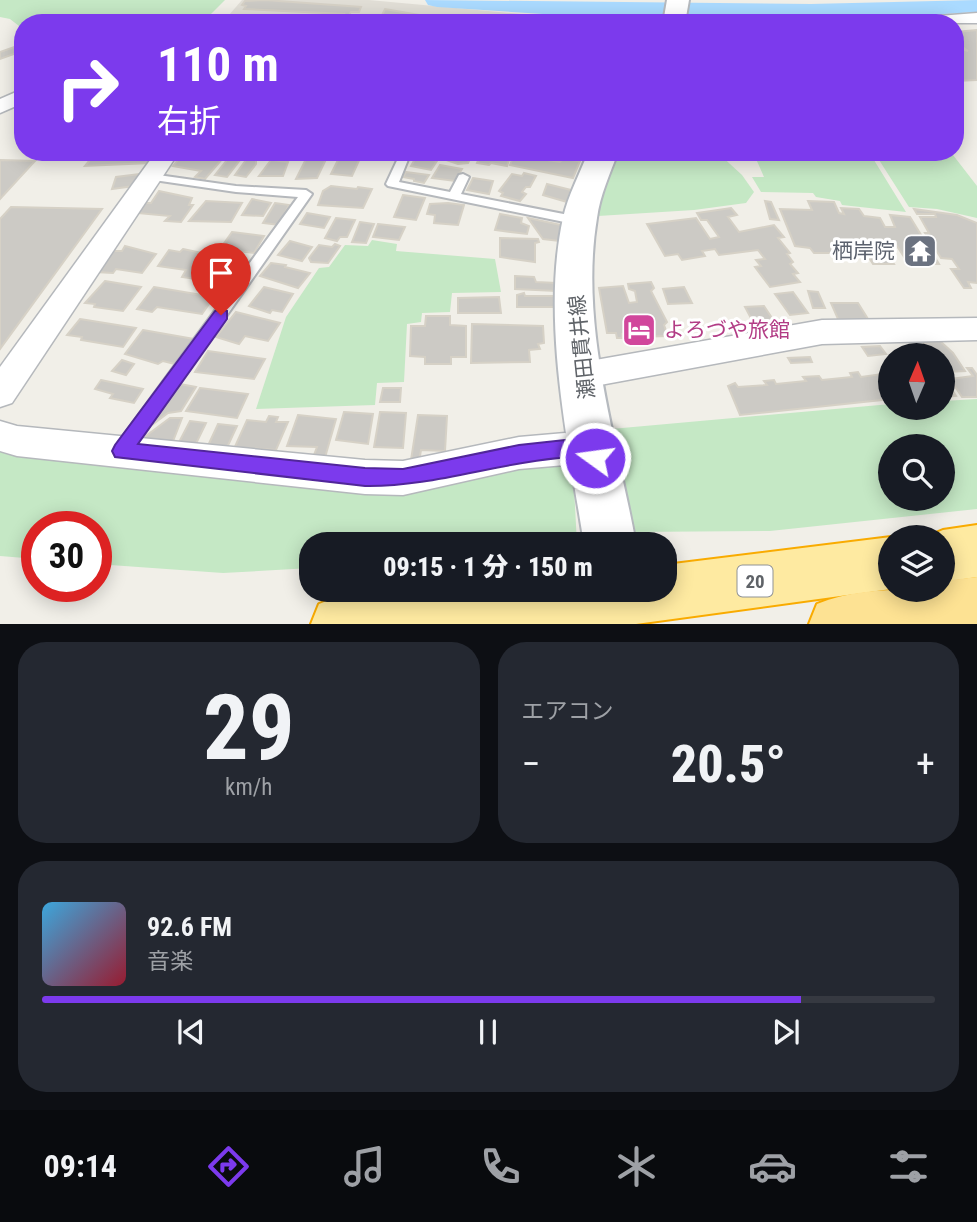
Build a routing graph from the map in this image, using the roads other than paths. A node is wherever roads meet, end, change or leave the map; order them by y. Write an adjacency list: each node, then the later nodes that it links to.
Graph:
1 (162, 161): 4 (street)
2 (402, 161): 6 (lane)
3 (600, 161): 7 (main road, 瀬田貫井線)
4 (151, 177): 10 (street); 12 (lane)
5 (463, 177): 6 (lane)
6 (454, 196): 7 (lane)
7 (579, 221): 9 (main road, 瀬田貫井線)
8 (977, 329): 9 (street)
9 (584, 375): 13 (main road, 瀬田貫井線)
10 (0, 393)
11 (0, 436): 12 (street)
12 (122, 451): 13 (street)
13 (597, 469): 14 (main road, 瀬田貫井線)
14 (608, 532)
15 (977, 551): 16 (highway)
16 (955, 554)
17 (878, 565): 18 (highway, 20)
18 (620, 604): 20 (highway, 20)
19 (977, 604): 21 (highway)
20 (339, 624)
21 (837, 624)

